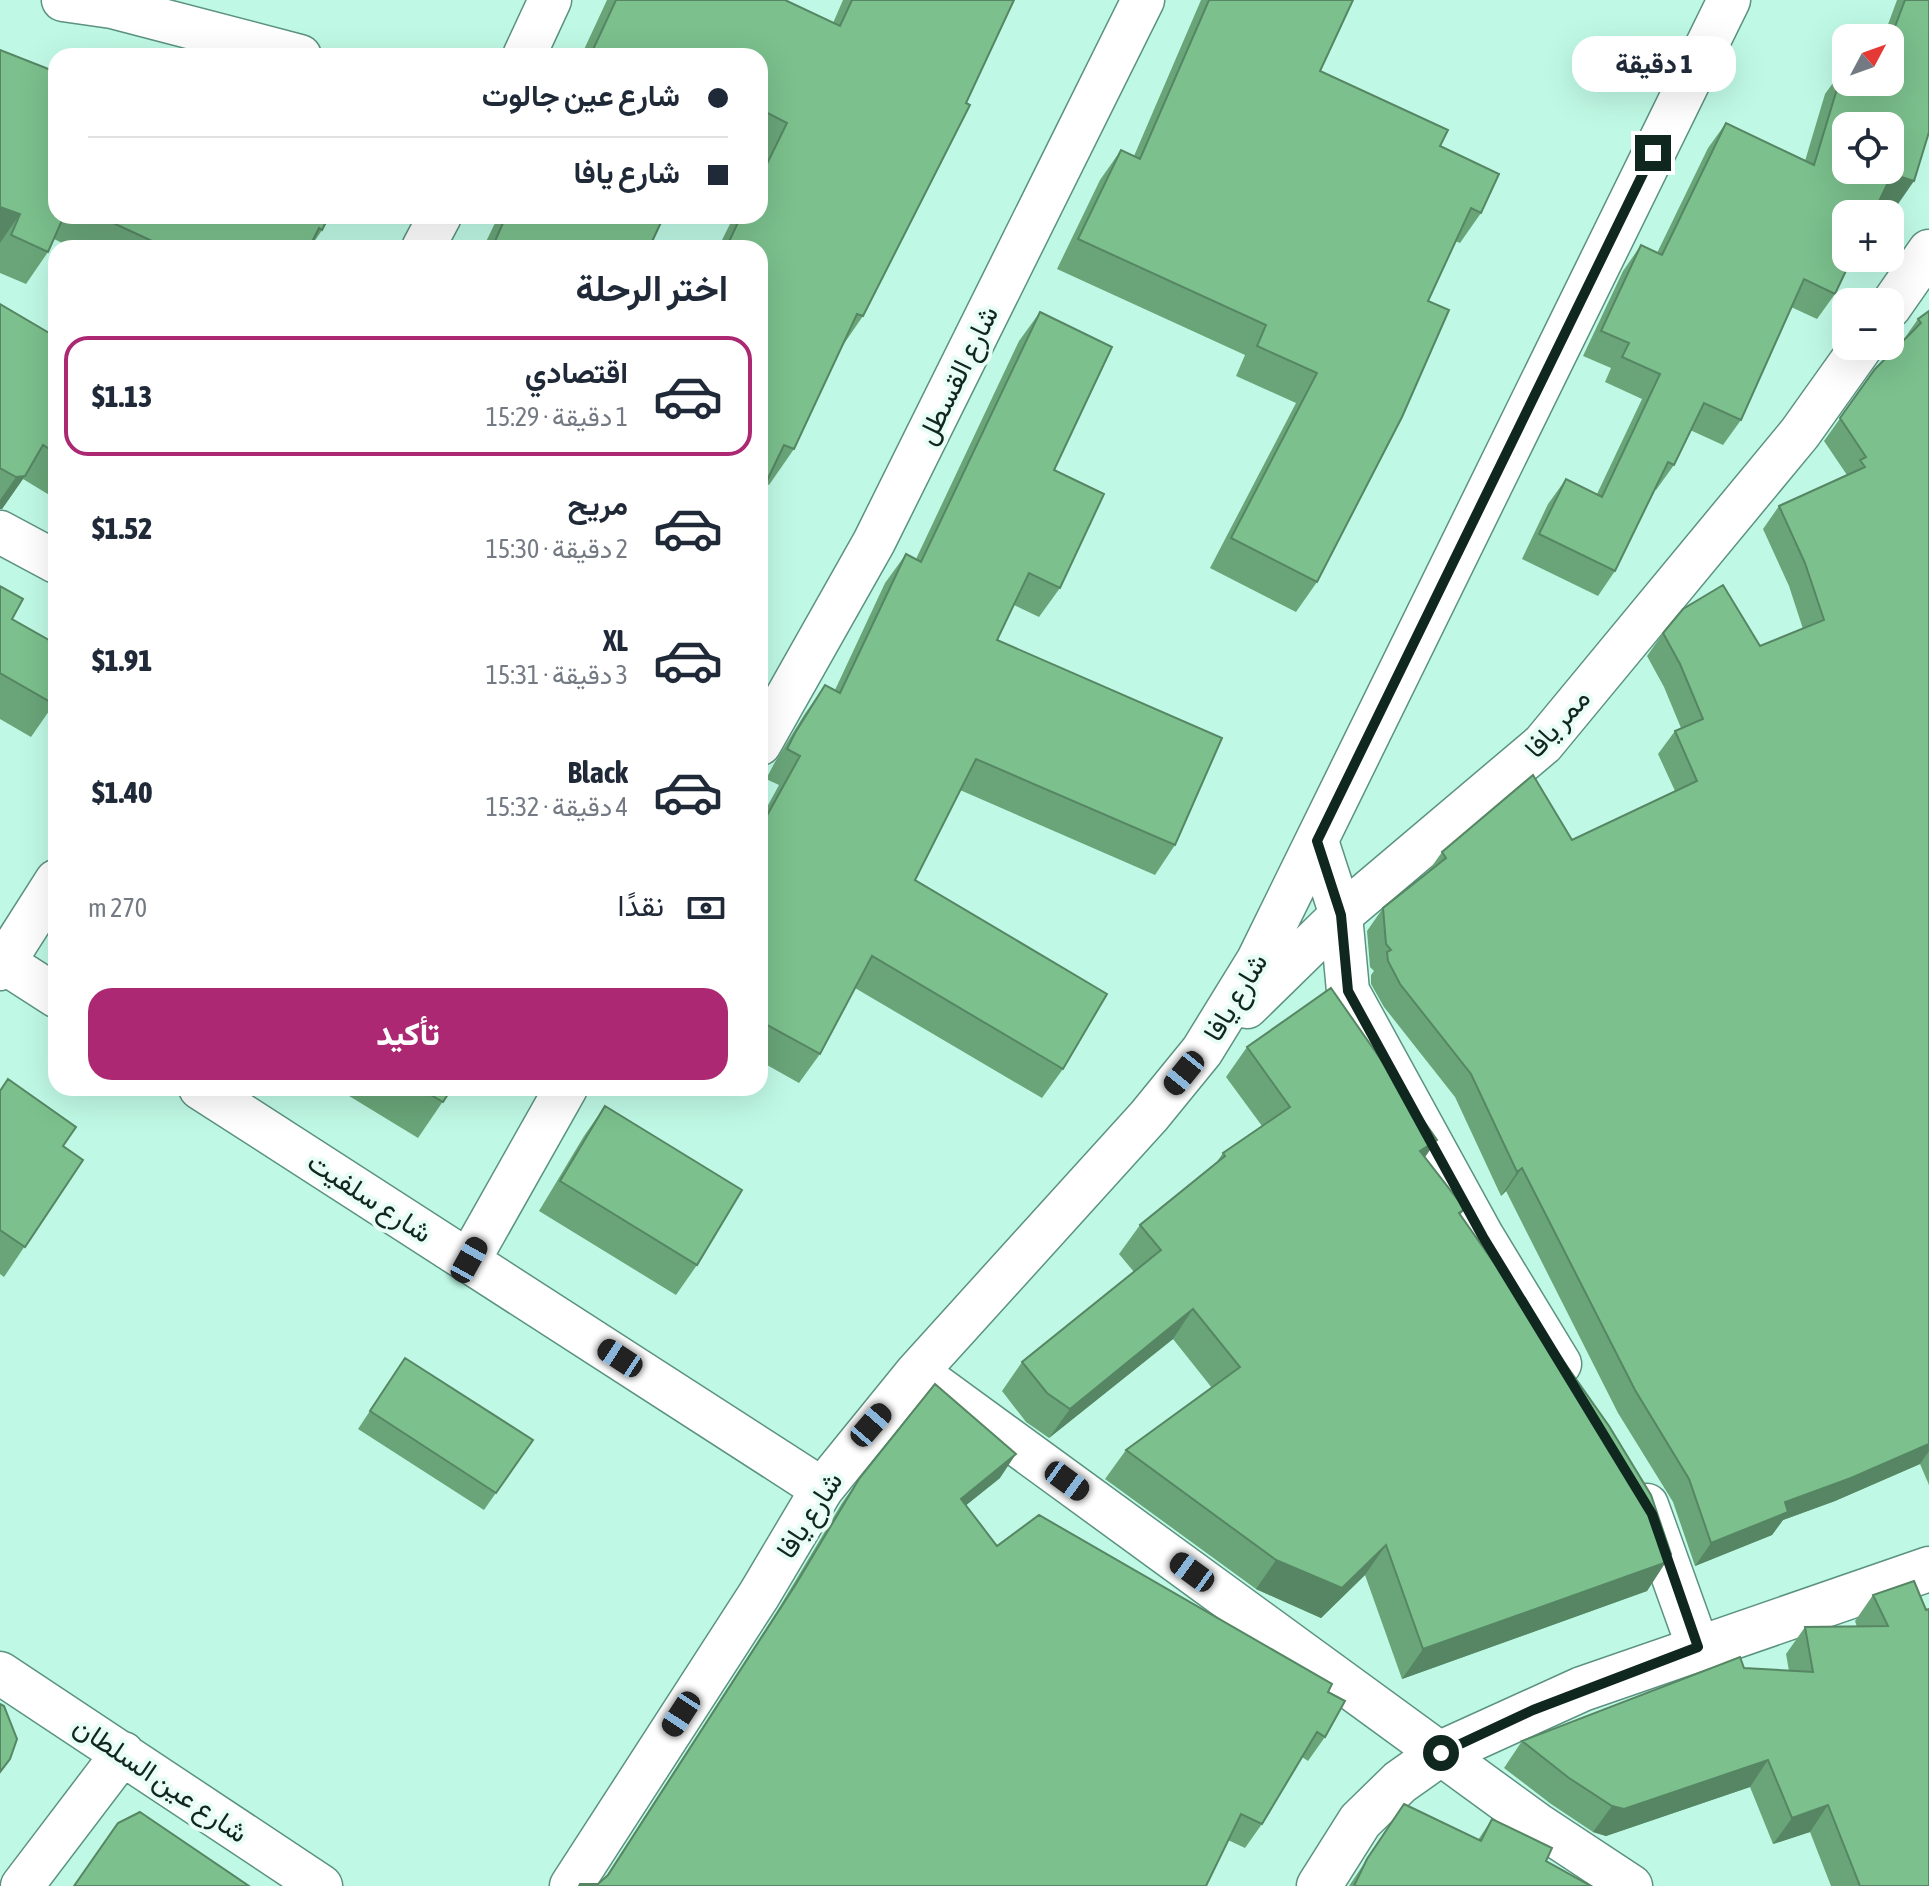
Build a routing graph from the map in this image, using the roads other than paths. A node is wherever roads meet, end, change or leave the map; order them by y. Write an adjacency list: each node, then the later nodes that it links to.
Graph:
1 (63, 0): 5 (street)
2 (550, 0): 7 (street)
3 (1143, 0): 13 (street, شارع القسطل)
4 (1729, 0): 14 (street, شارع يافا)
5 (112, 3): 6 (street)
6 (272, 48)
7 (528, 48)
8 (1929, 251): 9 (street)
9 (1903, 288)
10 (1852, 360): 16 (street, ممر يافا)
11 (0, 532): 12 (street)
12 (48, 558)
13 (768, 730)
14 (1317, 841): 16 (street); 19 (street, شارع يافا)
15 (48, 893): 17 (street)
16 (1341, 915): 19 (street, ممر يافا); 24 (street)
17 (2, 964): 18 (street)
18 (48, 991)
19 (1202, 1051): 23 (street, شارع يافا)
20 (213, 1096): 22 (street, شارع سلفيت)
21 (561, 1096): 22 (street)
22 (469, 1260): 26 (street, شارع سلفيت)
23 (917, 1372): 26 (street, شارع يافا); 31 (street)
24 (1581, 1396)
25 (1629, 1473): 28 (street)
26 (822, 1489): 34 (street, شارع يافا)
27 (1929, 1569): 28 (street)
28 (1698, 1647): 31 (street)
29 (0, 1673): 30 (street, شارع عين السلطان)
30 (123, 1753): 32 (street); 33 (street, شارع عين السلطان)
31 (1441, 1753): 35 (street); 36 (street)
32 (22, 1886)
33 (321, 1886)
34 (571, 1886)
35 (1319, 1886)
36 (1631, 1886)

